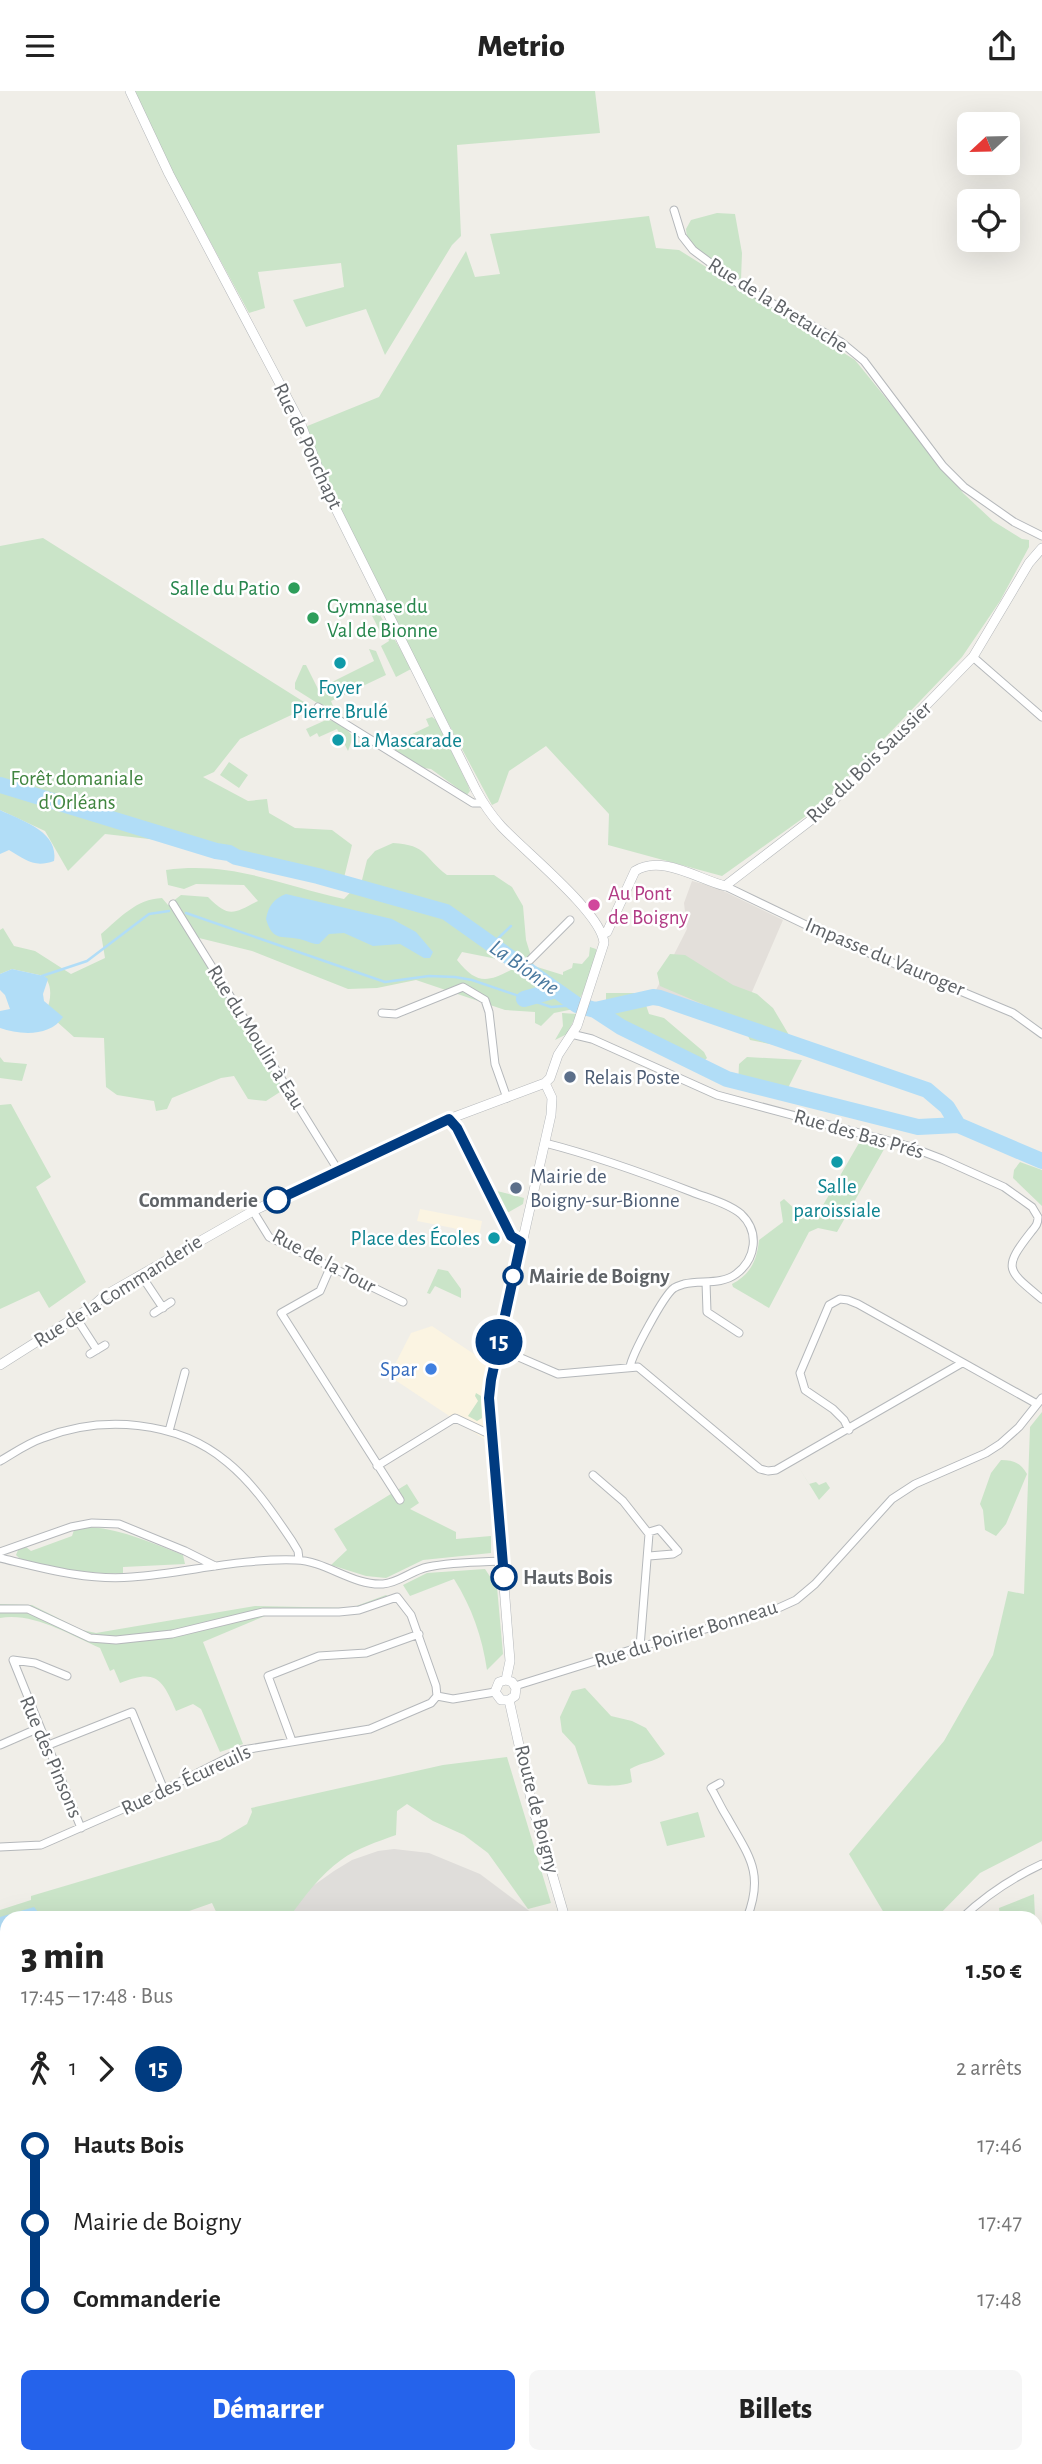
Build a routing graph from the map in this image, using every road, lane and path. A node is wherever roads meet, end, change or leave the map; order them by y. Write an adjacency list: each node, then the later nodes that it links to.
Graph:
1 (133, 92): 8 (street, Rue de Ponchapt)
2 (674, 210): 3 (street, Rue de la Bretauche)
3 (1042, 535)
4 (1042, 548): 5 (street, Rue du Bois Saussier)
5 (973, 657): 7 (street); 9 (street, Rue du Bois Saussier)
6 (318, 707): 8 (street, Rue de Ponchapt)
7 (1042, 717)
8 (483, 803): 11 (street, Rue de Ponchapt)
9 (725, 886): 12 (street); 16 (street, Impasse du Vauroger)
10 (173, 904): 21 (street, Rue du Moulin à Eau)
11 (583, 908): 12 (street, Rue de Ponchapt); 13 (street)
12 (603, 934): 15 (street)
13 (530, 960)
14 (382, 1013): 18 (street)
15 (571, 1034): 17 (street); 27 (street, Rue des Bas Prés)
16 (1042, 1034)
17 (545, 1083): 18 (street, Rue de la Commanderie); 20 (street)
18 (507, 1098): 19 (street, Rue de la Commanderie)
19 (449, 1119): 21 (street, Rue de la Commanderie); 23 (street)
20 (545, 1143): 23 (street); 26 (street)
21 (338, 1170): 22 (street, Rue de la Commanderie)
22 (253, 1211): 24 (street, Rue de la Tour); 25 (street, Rue de la Commanderie)
23 (521, 1242): 35 (street)
24 (330, 1268): 29 (street, Rue de la Tour); 47 (street)
25 (141, 1275): 30 (street); 32 (street, Rue de la Commanderie)
26 (706, 1282): 33 (street); 39 (street)
27 (1042, 1299)
28 (171, 1302): 30 (street)
29 (403, 1302)
30 (163, 1308): 31 (street)
31 (154, 1313)
32 (75, 1317): 34 (street); 38 (street, Rue de la Commanderie)
33 (739, 1333)
34 (105, 1345)
35 (498, 1348): 36 (street); 39 (street)
36 (495, 1363): 41 (street)
37 (962, 1363): 42 (street); 43 (street); 43 (street)
38 (0, 1365)
39 (630, 1367): 43 (street)
40 (185, 1371): 44 (street)
41 (489, 1398): 45 (street)
42 (1040, 1401): 59 (street, Rue du Poirier Bonneau)
43 (849, 1430)
44 (169, 1431): 46 (street); 54 (street)
45 (491, 1433): 47 (street); 55 (street)
46 (0, 1461)
47 (377, 1466): 49 (street)
48 (593, 1475): 50 (street)
49 (400, 1500)
50 (649, 1532): 52 (street); 52 (street)
51 (0, 1552): 56 (street)
52 (649, 1556): 59 (street)
53 (0, 1558): 56 (street)
54 (299, 1559): 55 (street); 56 (street)
55 (502, 1560): 61 (street)
56 (215, 1566)
57 (0, 1609): 58 (street)
58 (419, 1634): 64 (street); 67 (street)
59 (640, 1647): 62 (street, Rue du Poirier Bonneau)
60 (66, 1676): 66 (street, Rue des Pinsons)
61 (506, 1680): 62 (street); 63 (street)
62 (515, 1686): 65 (street)
63 (495, 1692): 64 (street); 65 (street)
64 (437, 1696): 67 (street, Rue des Écureuils)
65 (509, 1700): 75 (street, Route de Boigny)
66 (39, 1728): 68 (street); 69 (street, Rue des Pinsons)
67 (292, 1741): 71 (street, Rue des Écureuils)
68 (0, 1745)
69 (46, 1746): 71 (street); 72 (street, Rue des Pinsons)
70 (720, 1783): 76 (street)
71 (164, 1790): 72 (street, Rue des Écureuils)
72 (81, 1828): 73 (street, Rue des Écureuils)
73 (0, 1847)
74 (1042, 1864): 77 (street)
75 (563, 1911)
76 (750, 1911)
77 (969, 1911)

